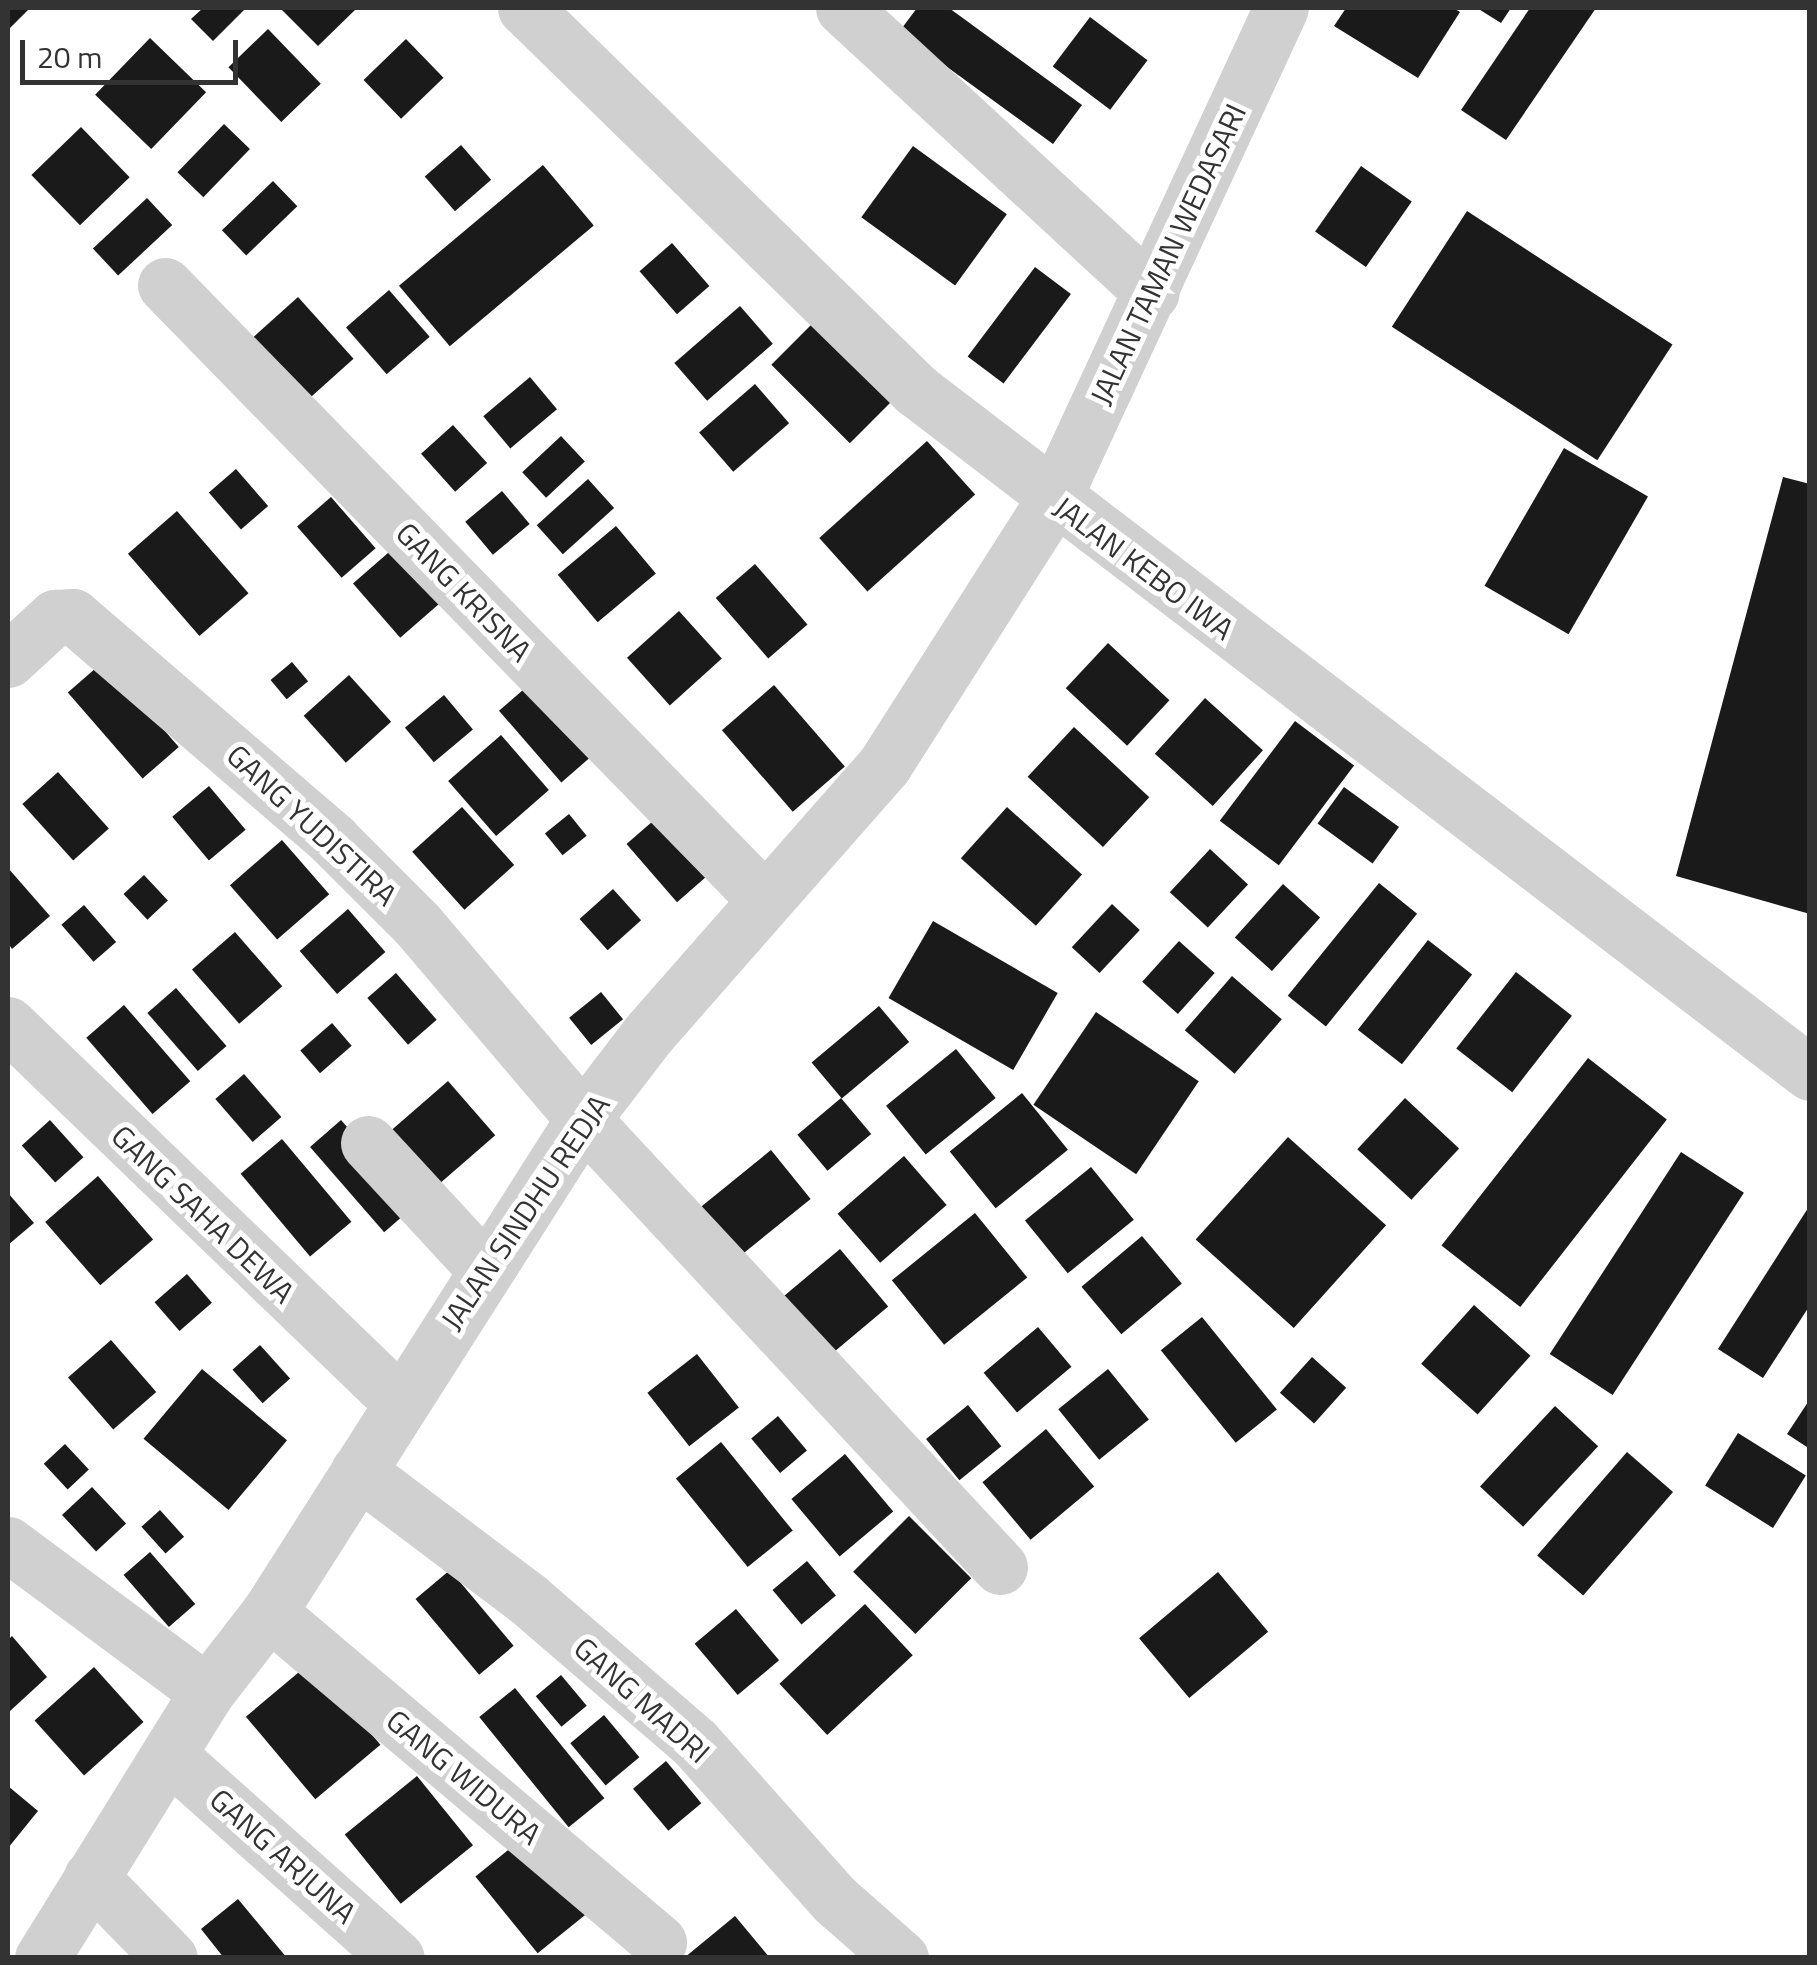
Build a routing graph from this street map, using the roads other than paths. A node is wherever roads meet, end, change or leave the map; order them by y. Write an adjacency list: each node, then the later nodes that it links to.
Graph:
1 (525, 8): 6 (street, JALAN KEBO IWA)
2 (843, 8): 5 (street)
3 (1281, 8): 5 (street, JALAN TAMAN WEDASARI)
4 (165, 286): 8 (street, GANG KRISNA)
5 (1152, 293): 6 (street, JALAN TAMAN WEDASARI)
6 (1054, 500): 8 (street, JALAN SINDHU REDJA); 10 (street, JALAN KEBO IWA)
7 (8, 660): 11 (street, GANG YUDISTIRA)
8 (764, 900): 11 (street, JALAN SINDHU REDJA)
9 (8, 1024): 14 (street, GANG SAHA DEWA)
10 (1810, 1074)
11 (583, 1118): 13 (street, JALAN SINDHU REDJA); 17 (street, GANG YUDISTIRA)
12 (368, 1143): 13 (street)
13 (485, 1270): 14 (street, JALAN SINDHU REDJA)
14 (400, 1402): 15 (street, JALAN SINDHU REDJA)
15 (358, 1471): 18 (street, JALAN SINDHU REDJA); 28 (street, GANG MADRI)
16 (8, 1544): 19 (street)
17 (1000, 1568)
18 (269, 1612): 19 (street, JALAN SINDHU REDJA); 22 (street, GANG WIDURA)
19 (207, 1692): 20 (street, JALAN SINDHU REDJA)
20 (169, 1755): 21 (street, JALAN SINDHU REDJA); 27 (street, GANG ARJUNA)
21 (91, 1876): 25 (street, JALAN SINDHU REDJA); 26 (street)
22 (659, 1942)
23 (8, 1945): 24 (street)
24 (22, 1958)
25 (42, 1958)
26 (170, 1958)
27 (397, 1958)
28 (902, 1958)

